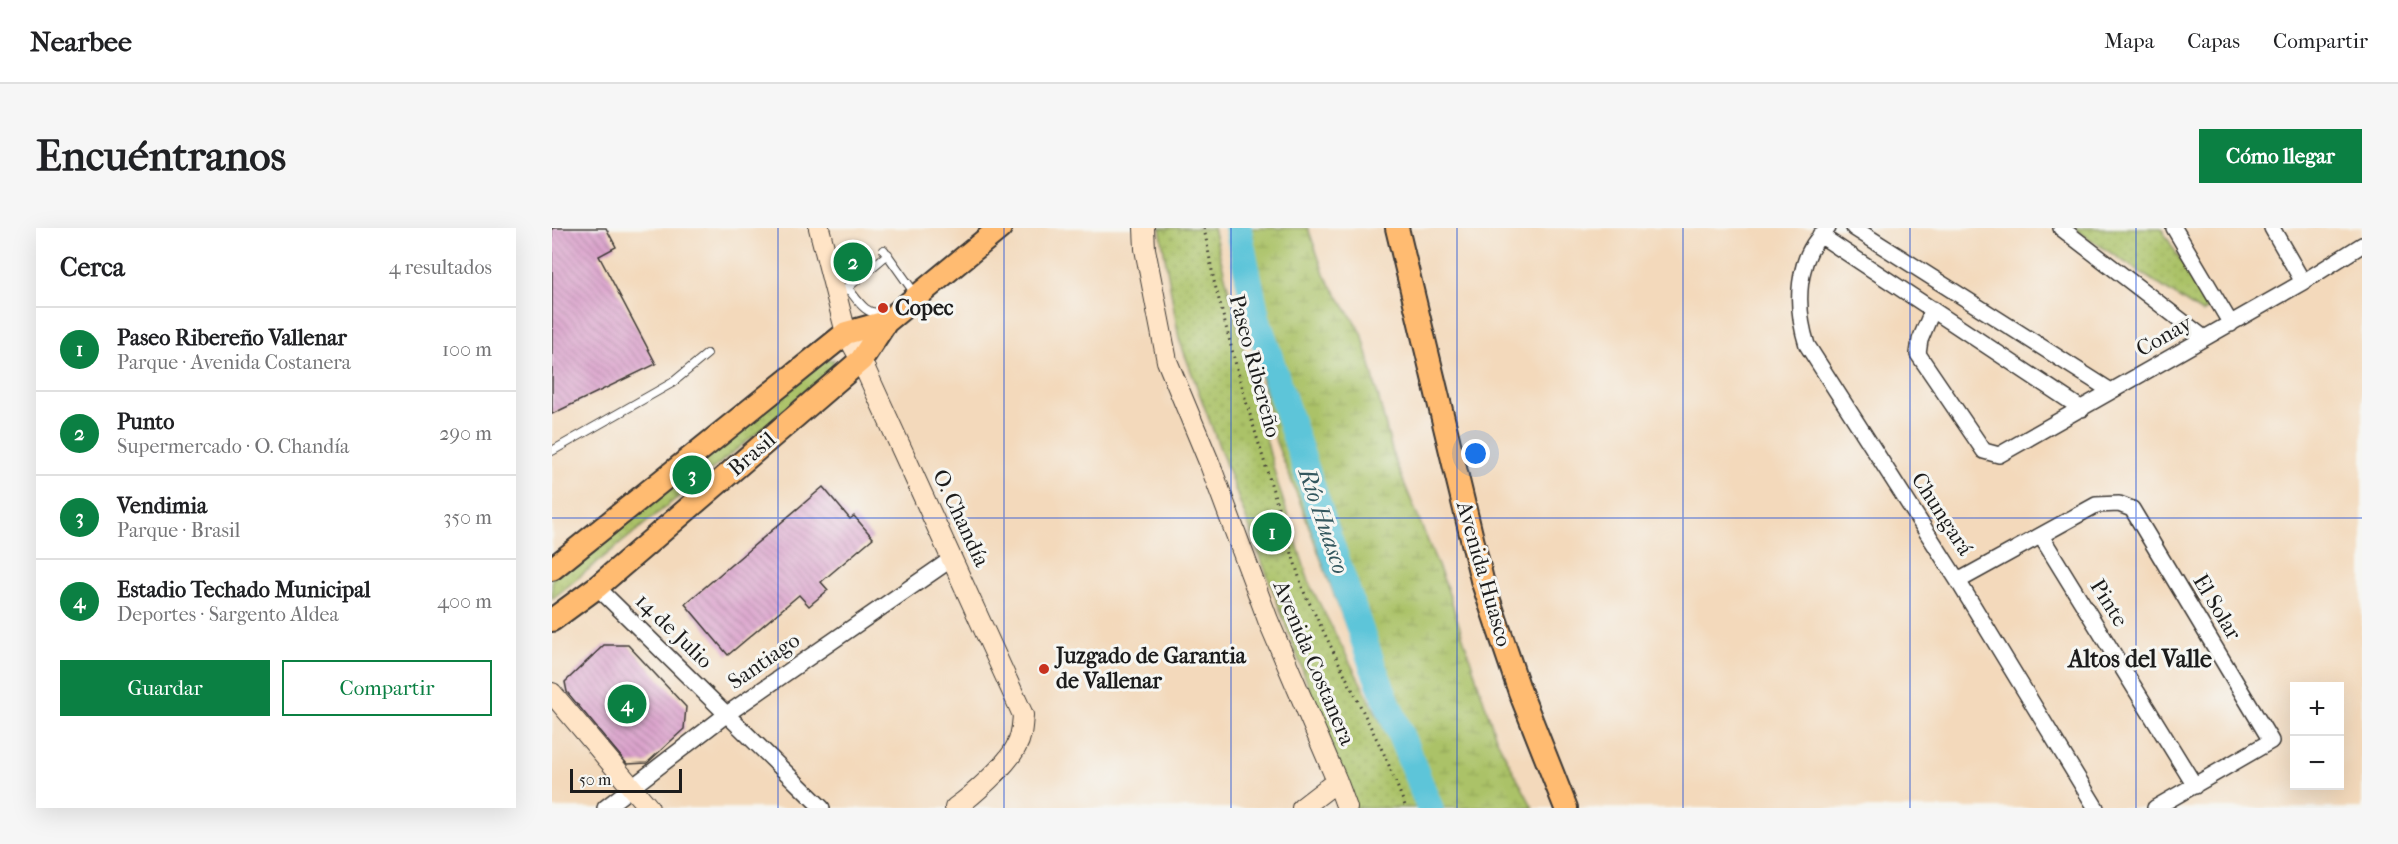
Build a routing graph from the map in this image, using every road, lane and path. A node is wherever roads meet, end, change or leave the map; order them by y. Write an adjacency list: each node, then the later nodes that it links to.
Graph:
1 (819, 228): 15 (main road, O. Chandía)
2 (1000, 228): 16 (main road, Brasil)
3 (1144, 228): 34 (main road, Avenida Costanera)
4 (1204, 228): 43 (path, Paseo Ribereño)
5 (1387, 228): 13 (main road)
6 (1397, 228): 13 (main road, Avenida Huasco)
7 (1854, 228): 23 (street)
8 (2061, 228): 20 (street)
9 (2174, 228): 18 (street)
10 (2272, 228): 14 (street)
11 (1824, 231): 17 (street); 29 (street, Chungará)
12 (2362, 245): 14 (street, Conay)
13 (1402, 253): 44 (main road, Avenida Huasco)
14 (2303, 282): 18 (street, Conay)
15 (842, 292): 16 (lane); 16 (lane); 19 (main road, O. Chandía)
16 (901, 303): 19 (main road, Brasil); 22 (main road, Brasil)
17 (1933, 309): 24 (street); 24 (street, Conay)
18 (2231, 324): 20 (street, Conay)
19 (846, 333): 22 (main road, O. Chandía); 28 (main road, Brasil)
20 (2204, 339): 23 (street, Conay)
21 (707, 354): 25 (lane)
22 (861, 360): 27 (main road, O. Chandía); 30 (main road, Brasil)
23 (2111, 392): 24 (street, Conay)
24 (2082, 409)
25 (552, 451)
26 (2041, 536): 29 (street); 35 (street, Pinte); 35 (street, El Solar)
27 (953, 558): 33 (street, Santiago); 40 (main road, O. Chandía)
28 (552, 569)
29 (1958, 580): 45 (street, Chungará)
30 (597, 587): 31 (main road, Brasil); 33 (street, 14 de Julio)
31 (552, 620)
32 (552, 693): 36 (main road)
33 (727, 714): 36 (street, Santiago); 39 (street, 14 de Julio)
34 (1337, 781): 41 (main road); 42 (main road, Avenida Costanera)
35 (2195, 786): 46 (street)
36 (632, 787): 37 (street, Santiago); 38 (main road)
37 (605, 808)
38 (649, 808)
39 (822, 808)
40 (955, 808)
41 (1302, 808)
42 (1347, 808)
43 (1406, 808)
44 (1566, 808)
45 (2096, 808)
46 (2155, 808)

